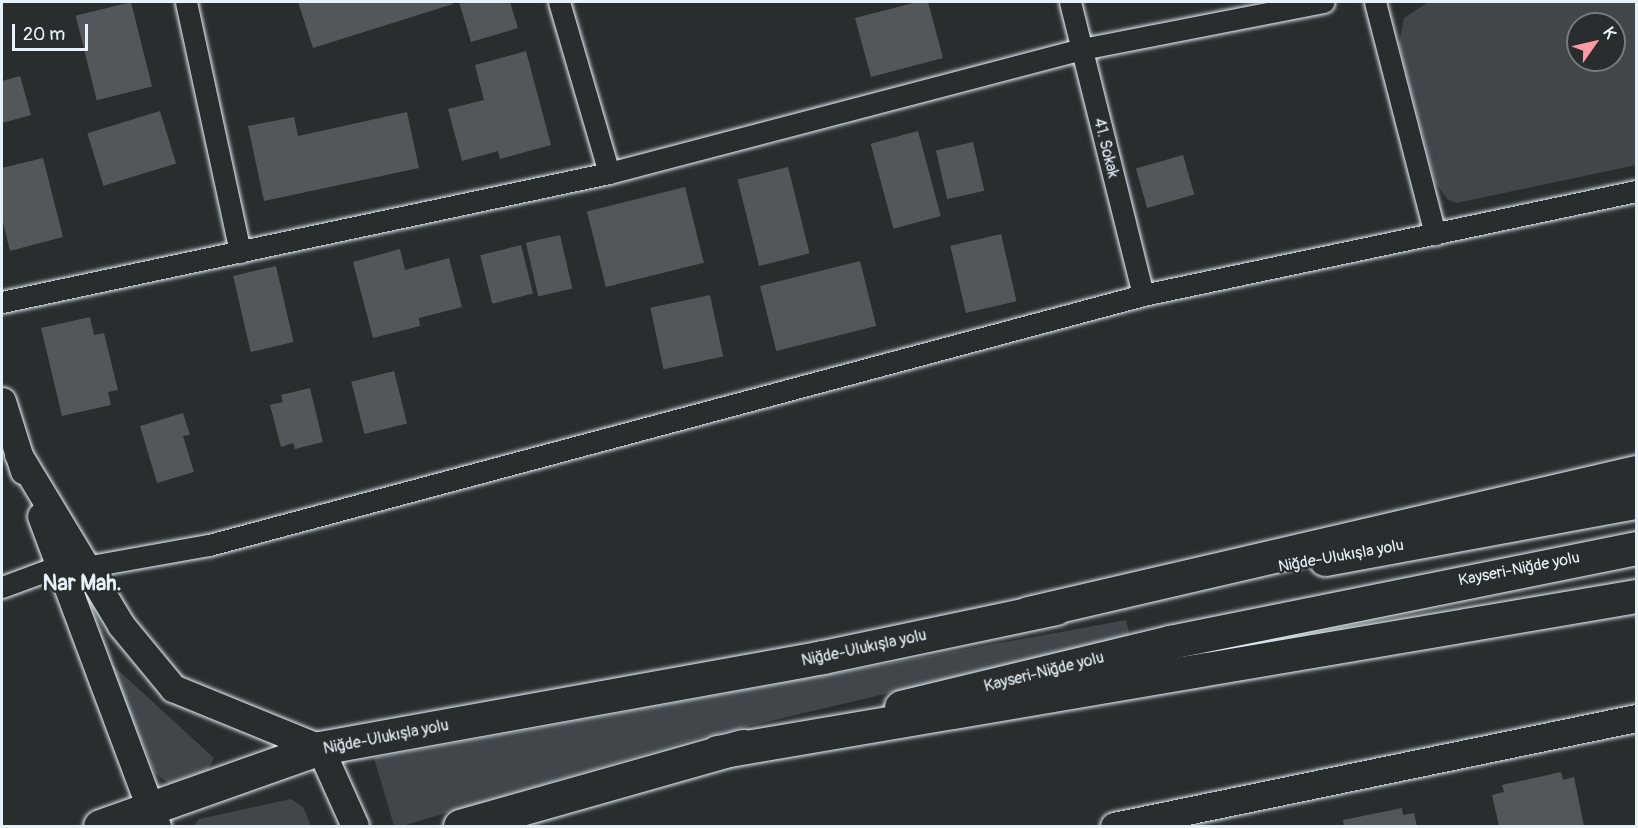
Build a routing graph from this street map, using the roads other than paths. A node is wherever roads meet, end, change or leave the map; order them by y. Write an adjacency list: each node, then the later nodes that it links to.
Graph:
1 (186, 2): 10 (street)
2 (560, 2): 7 (street)
3 (1070, 2): 6 (street, 41. Sokak)
4 (1323, 2): 6 (street)
5 (1375, 2): 9 (street)
6 (1082, 48): 7 (street); 11 (street, 41. Sokak)
7 (609, 173): 10 (street)
8 (1636, 191): 9 (street)
9 (1435, 234): 11 (street)
10 (240, 252): 12 (street)
11 (1143, 295): 17 (street)
12 (2, 302)
13 (2, 401): 17 (street)
14 (1636, 472): 20 (highway)
15 (1636, 502): 20 (highway, Niğde-Ulukışla yolu)
16 (1636, 548): 23 (highway, Kayseri-Niğde yolu)
17 (72, 567): 18 (street); 22 (street); 24 (street)
18 (2, 587)
19 (1636, 596): 23 (highway)
20 (1028, 613): 22 (highway, Niğde-Ulukışla yolu)
21 (1636, 718): 28 (street)
22 (320, 748): 24 (highway, Niğde-Ulukışla yolu); 26 (street)
23 (717, 752): 27 (highway, Kayseri-Niğde yolu)
24 (153, 818): 25 (highway, Niğde-Ulukışla yolu)
25 (100, 826)
26 (355, 826)
27 (459, 826)
28 (1114, 826)

